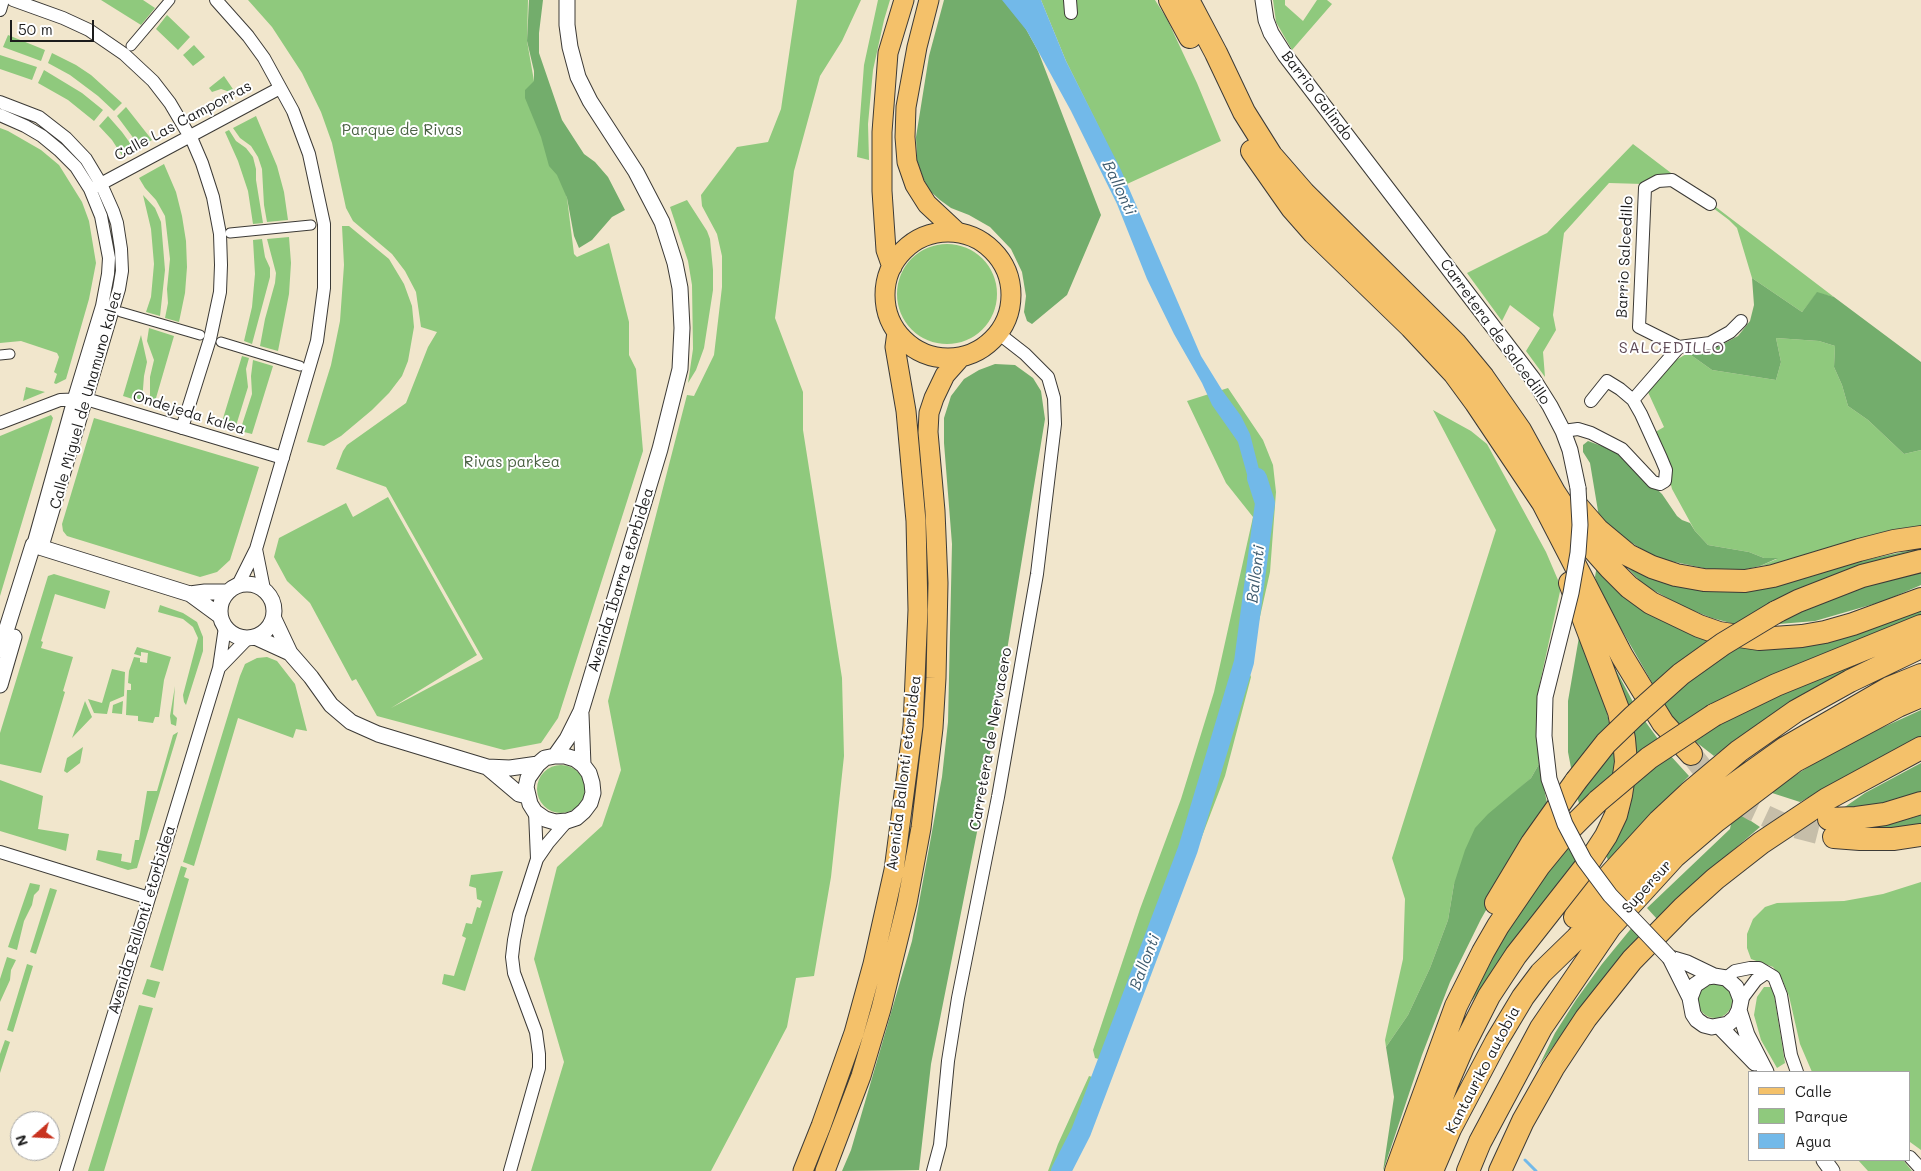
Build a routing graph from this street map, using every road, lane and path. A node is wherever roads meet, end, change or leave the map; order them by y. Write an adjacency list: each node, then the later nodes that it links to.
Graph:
1 (3, 0): 12 (street)
2 (13, 0): 19 (street)
3 (170, 0): 14 (street)
4 (216, 0): 16 (street)
5 (567, 0): 64 (street, Avenida Ibarra etorbidea)
6 (904, 0): 26 (main road)
7 (929, 0): 24 (main road)
8 (1070, 0): 13 (street)
9 (1170, 0): 15 (highway)
10 (1188, 0): 15 (highway)
11 (1264, 0): 20 (street, Barrio Galindo)
12 (0, 10)
13 (1071, 13)
14 (131, 46)
15 (1207, 53): 41 (highway); 42 (highway)
16 (280, 88): 19 (street, Calle Las Camporras); 44 (street)
17 (0, 102): 21 (street, Calle Miguel de Unamuno kalea)
18 (0, 115): 21 (street, Calle Miguel de Unamuno kalea)
19 (189, 136): 21 (street, Calle Las Camporras); 40 (street)
20 (1384, 186): 43 (street, Carretera de Salcedillo)
21 (96, 187): 36 (street, Calle Miguel de Unamuno kalea)
22 (1710, 204): 33 (street, Barrio Salcedillo)
23 (311, 226): 25 (street)
24 (957, 232): 26 (main road); 30 (main road)
25 (230, 233)
26 (892, 267): 29 (main road)
27 (121, 312): 31 (street)
28 (1741, 321): 33 (street)
29 (897, 332): 34 (main road); 94 (main road, Avenida Ballonti etorbidea)
30 (998, 333): 34 (main road); 96 (street, Carretera de Nervacero)
31 (200, 336)
32 (221, 342): 35 (street)
33 (1679, 347): 37 (street)
34 (961, 357): 95 (main road, Avenida Ballonti etorbidea)
35 (300, 366)
36 (80, 399): 39 (street); 40 (street, Ondejeda kalea); 46 (street, Calle Miguel de Unamuno kalea)
37 (1633, 400): 38 (street); 43 (street)
38 (1590, 401)
39 (0, 423)
40 (182, 428): 44 (street, Ondejeda kalea)
41 (1492, 428): 66 (highway); 98 (highway)
42 (1520, 430): 45 (highway); 52 (highway)
43 (1563, 431): 79 (street, Carretera de Salcedillo, bridge)
44 (283, 458): 47 (street)
45 (1921, 537)
46 (37, 546): 51 (street); 58 (street, Calle Miguel de Unamuno kalea); 62 (street, Calle Miguel de Unamuno kalea)
47 (256, 549): 49 (street); 50 (street)
48 (1921, 561): 85 (highway, bridge)
49 (233, 588): 50 (street); 51 (street); 54 (street)
50 (264, 588): 53 (street)
51 (190, 594): 54 (street)
52 (1921, 599)
53 (274, 619): 56 (street); 59 (street)
54 (222, 621): 56 (street); 60 (street, Avenida Ballonti etorbidea)
55 (1921, 626): 85 (highway, bridge)
56 (252, 638): 59 (street); 60 (street, Avenida Ballonti etorbidea)
57 (1921, 647): 80 (highway)
58 (0, 650)
59 (290, 653): 70 (street)
60 (219, 668): 78 (street, Avenida Ballonti etorbidea)
61 (1921, 675): 80 (highway, Supersur)
62 (0, 685)
63 (1921, 696): 100 (highway, Supersur)
64 (582, 711): 67 (street, Avenida Ibarra etorbidea); 69 (street, Avenida Ibarra etorbidea)
65 (1921, 748): 101 (highway)
66 (1691, 754)
67 (555, 756): 68 (street); 69 (street)
68 (538, 764): 70 (street); 71 (street)
69 (583, 765): 74 (street, Avenida Ibarra etorbidea)
70 (487, 767): 71 (street)
71 (527, 796): 73 (street)
72 (1921, 803): 75 (highway)
73 (535, 812): 74 (street); 77 (street)
74 (567, 821): 77 (street, Avenida Ibarra etorbidea)
75 (1921, 835)
76 (0, 852): 78 (street)
77 (537, 858): 93 (street)
78 (149, 898): 92 (street, Avenida Ballonti etorbidea)
79 (1670, 958): 82 (street); 83 (street)
80 (1541, 973): 99 (highway, Kantauriko autobia)
81 (1766, 973): 82 (street); 84 (street); 89 (street)
82 (1720, 977): 83 (street); 84 (street)
83 (1690, 998): 86 (street)
84 (1740, 1005): 86 (street); 88 (street)
85 (1456, 1006): 97 (highway)
86 (1720, 1026): 87 (street)
87 (1764, 1071)
88 (1765, 1071)
89 (1797, 1071)
90 (1911, 1158): 91 (street)
91 (1921, 1169)
92 (66, 1171)
93 (510, 1171)
94 (803, 1171)
95 (825, 1171)
96 (933, 1171)
97 (1396, 1171)
98 (1415, 1171)
99 (1432, 1171)
100 (1468, 1171)
101 (1500, 1171)

